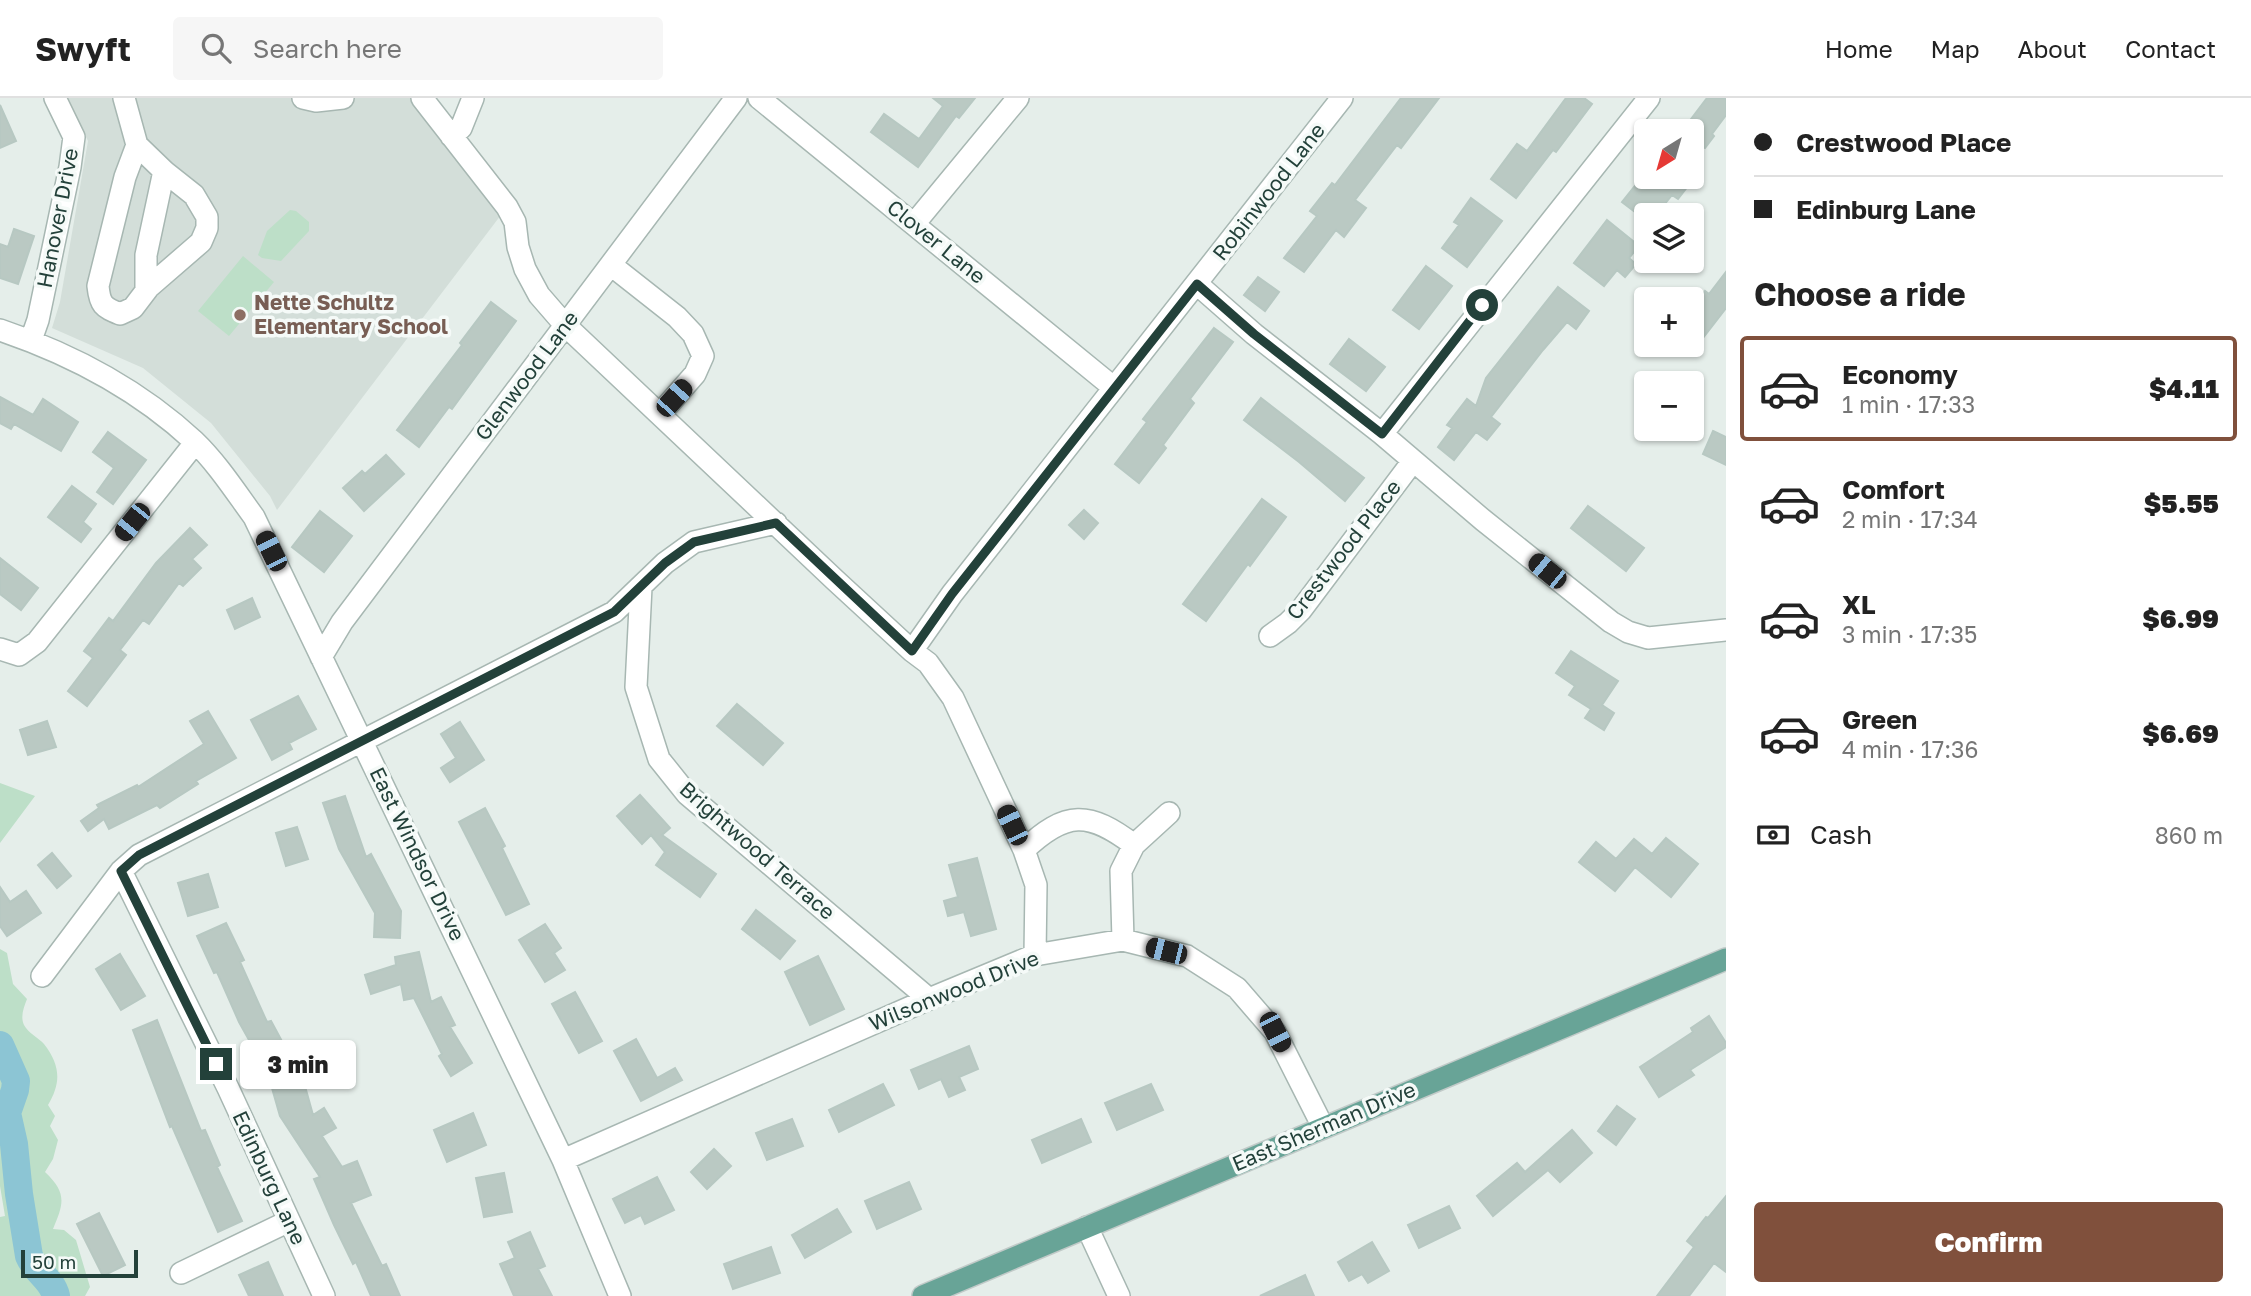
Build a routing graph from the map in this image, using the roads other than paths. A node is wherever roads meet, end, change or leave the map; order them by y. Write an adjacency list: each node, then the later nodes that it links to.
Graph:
1 (55, 98): 21 (street, Hanover Drive)
2 (124, 98): 13 (street)
3 (303, 98): 4 (street)
4 (343, 98)
5 (422, 98): 12 (street)
6 (473, 98): 12 (street)
7 (736, 98): 16 (street, Glenwood Lane)
8 (759, 98): 15 (street, Clover Lane)
9 (1018, 98): 15 (street)
10 (1342, 98): 17 (street, Robinwood Lane)
11 (1648, 98): 24 (street)
12 (452, 136): 19 (street)
13 (137, 145): 14 (street); 18 (street)
14 (164, 171): 18 (street); 18 (street)
15 (914, 224): 22 (street, Clover Lane)
16 (611, 265): 19 (street, Glenwood Lane); 23 (street)
17 (1197, 284): 22 (street, Robinwood Lane); 24 (street)
18 (146, 291)
19 (565, 325): 23 (street); 33 (street, Glenwood Lane)
20 (0, 330): 21 (street, East Windsor Drive)
21 (31, 340): 25 (street, East Windsor Drive)
22 (1114, 387): 32 (street, Robinwood Lane)
23 (660, 414): 27 (street)
24 (1382, 434): 26 (street)
25 (195, 443): 31 (street); 33 (street, East Windsor Drive)
26 (1413, 461): 29 (street); 30 (street, Crestwood Place)
27 (776, 523): 28 (street); 32 (street)
28 (641, 587): 34 (street); 43 (street, Brightwood Terrace)
29 (1726, 630)
30 (1270, 636)
31 (0, 649)
32 (912, 651): 37 (street)
33 (321, 657): 34 (street, East Windsor Drive)
34 (363, 742): 38 (street); 45 (street, East Windsor Drive)
35 (1170, 813): 36 (street)
36 (1134, 845): 37 (street); 39 (street)
37 (1024, 850): 40 (street)
38 (121, 871): 42 (street); 46 (street, Edinburg Lane)
39 (1123, 940): 40 (street, Wilsonwood Drive); 44 (street, Wilsonwood Drive)
40 (1035, 955): 43 (street, Wilsonwood Drive)
41 (1726, 958): 44 (main road, East Sherman Drive)
42 (42, 976)
43 (929, 999): 45 (street, Wilsonwood Drive)
44 (1323, 1127): 47 (main road, East Sherman Drive)
45 (564, 1160): 50 (street, East Windsor Drive)
46 (289, 1221): 48 (street); 49 (street, Edinburg Lane)
47 (1087, 1227): 51 (main road, East Sherman Drive); 52 (street)
48 (181, 1273)
49 (324, 1296)
50 (620, 1296)
51 (923, 1296)
52 (1119, 1296)

